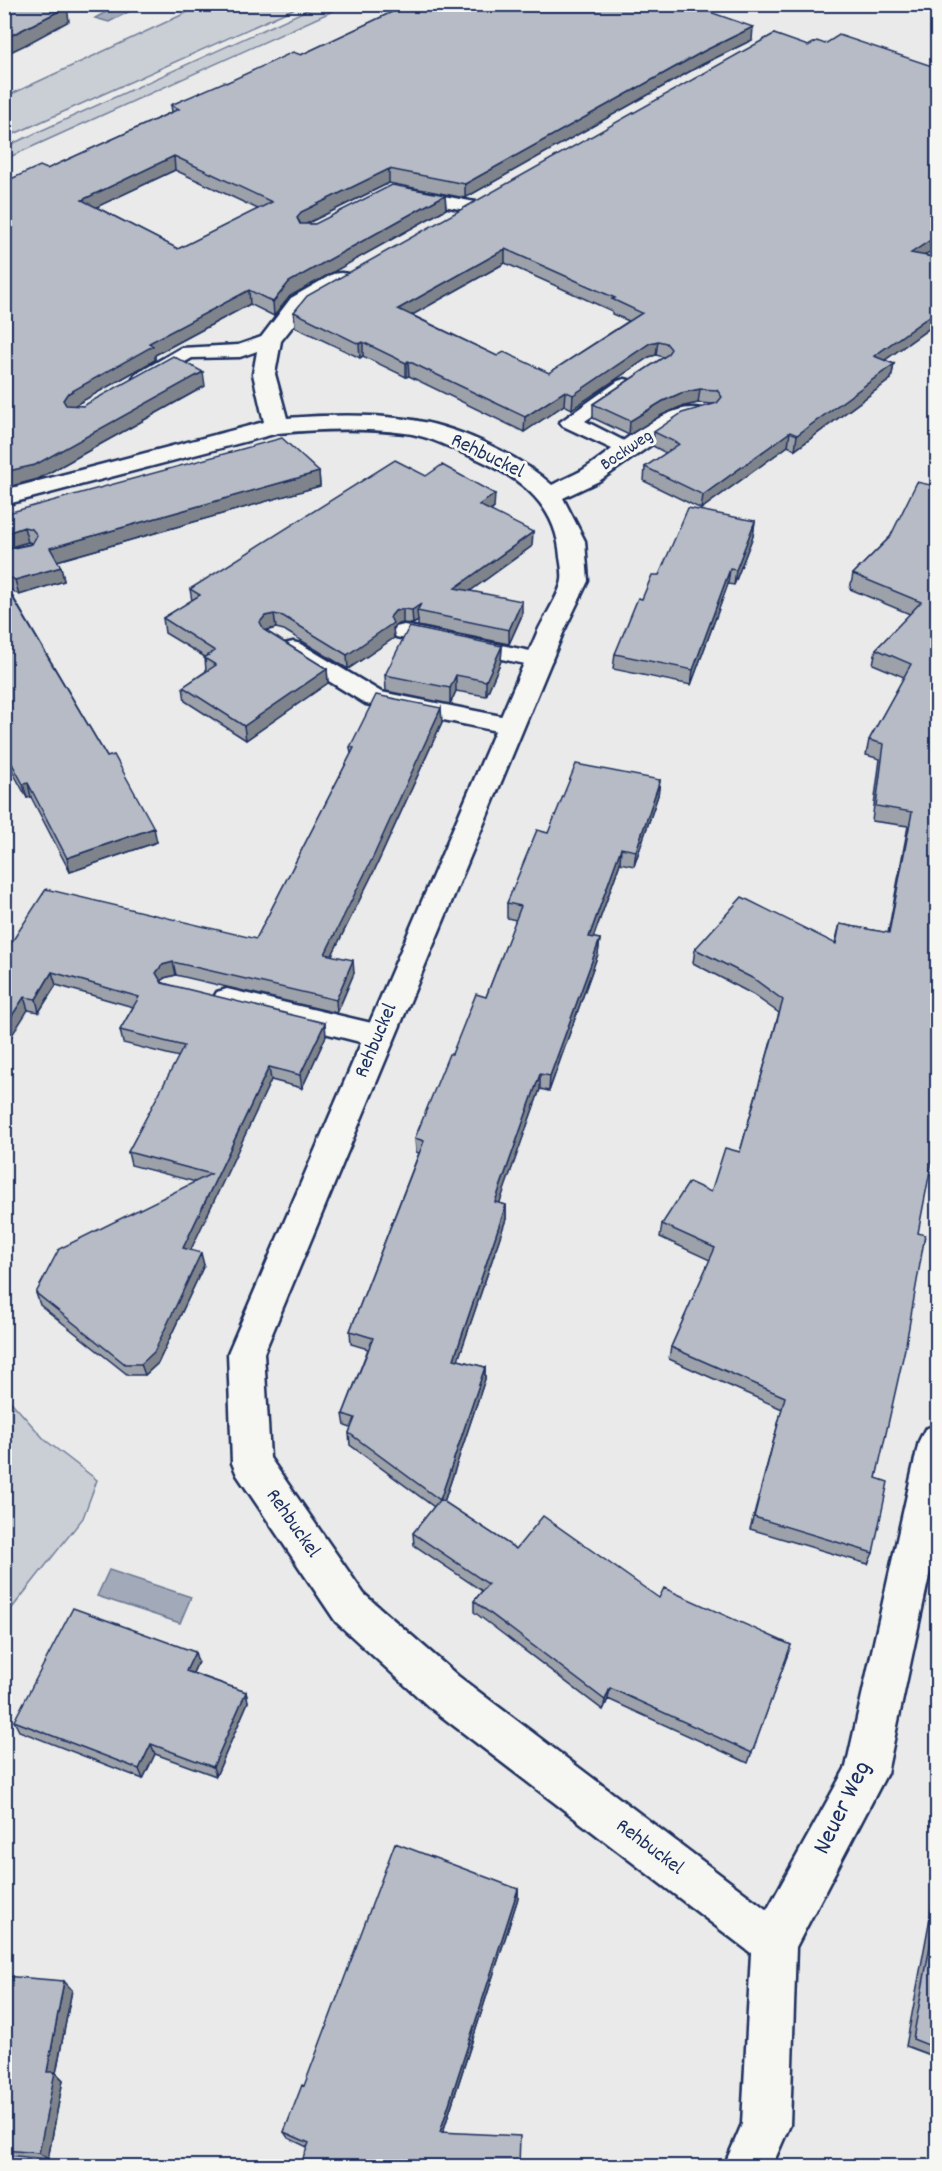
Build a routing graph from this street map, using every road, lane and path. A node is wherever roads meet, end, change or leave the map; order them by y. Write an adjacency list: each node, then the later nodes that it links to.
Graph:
1 (390, 190): 3 (lane)
2 (489, 196): 3 (street)
3 (470, 206): 4 (street)
4 (440, 224)
5 (359, 269): 6 (street)
6 (270, 340): 8 (lane); 10 (street)
7 (638, 376): 11 (lane)
8 (128, 386)
9 (706, 411): 11 (street, Bockweg)
10 (277, 426): 12 (street, Rehbuckel); 13 (street, Rehbuckel)
11 (629, 451): 12 (street, Bockweg)
12 (549, 495): 16 (street, Rehbuckel)
13 (4, 498)
14 (404, 632): 16 (lane)
15 (274, 637): 17 (lane)
16 (540, 660): 17 (street, Rehbuckel)
17 (511, 726): 19 (street, Rehbuckel)
18 (198, 992): 19 (lane)
19 (380, 1036): 21 (street, Rehbuckel)
20 (938, 1442): 21 (street, Neuer Weg)
21 (774, 1943): 22 (street, Neuer Weg)
22 (748, 2166)

